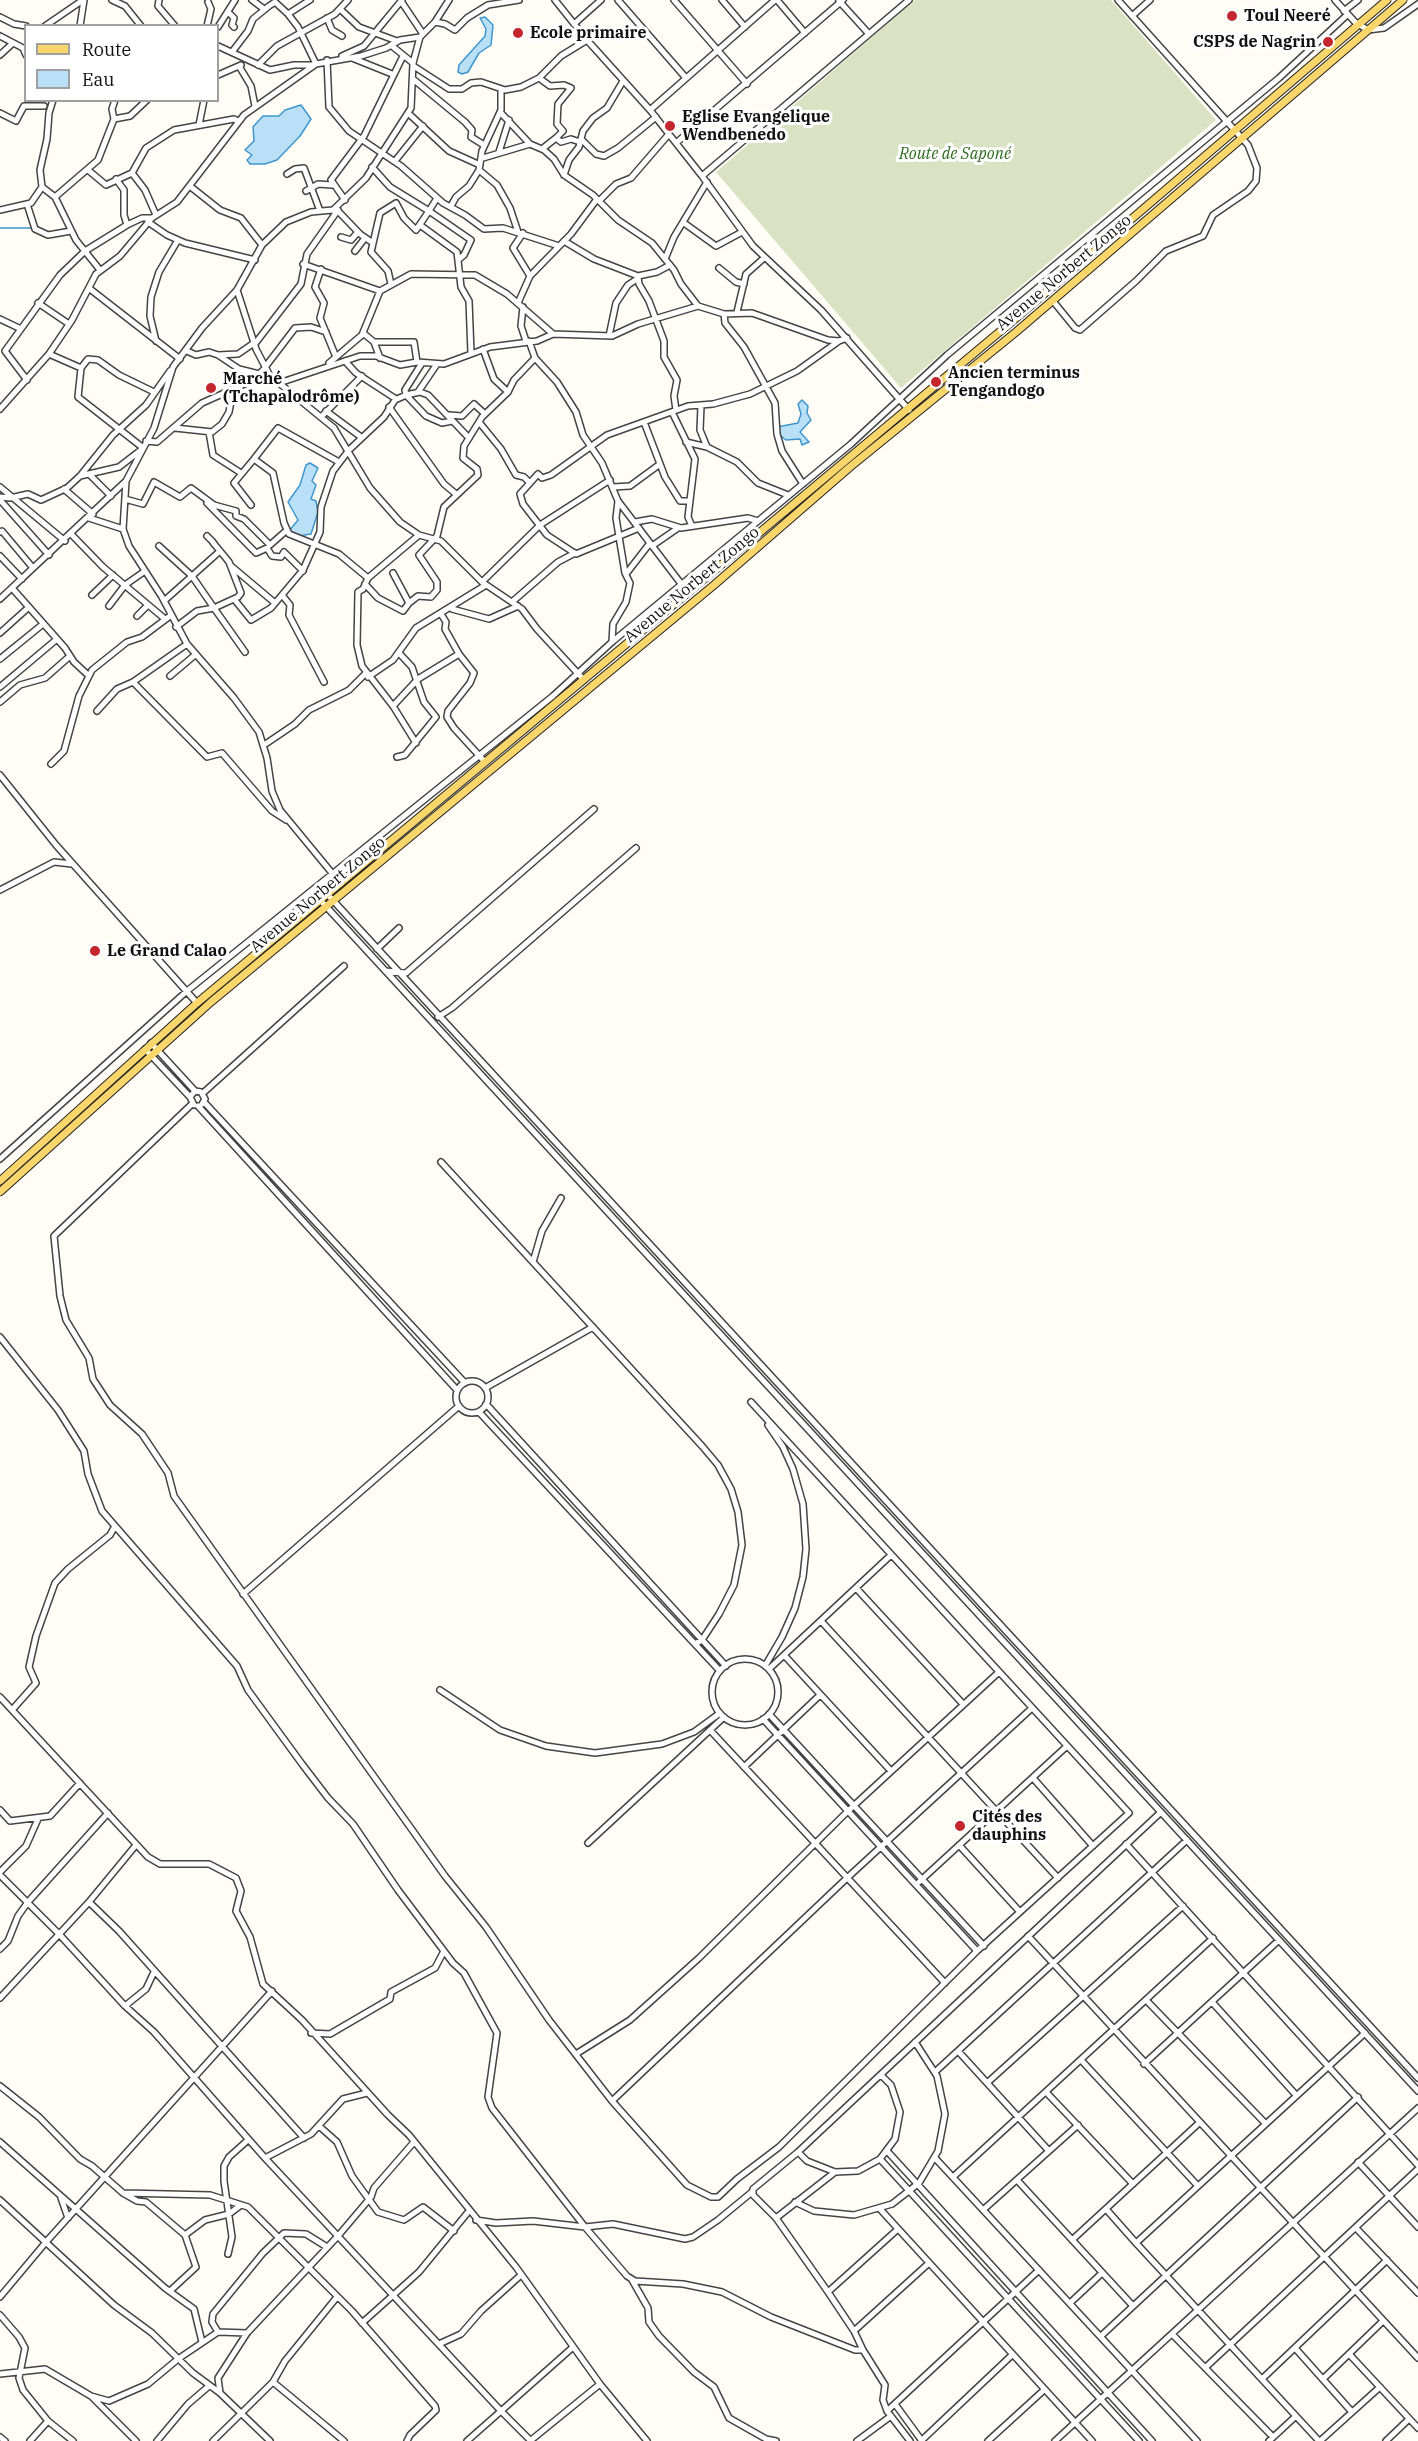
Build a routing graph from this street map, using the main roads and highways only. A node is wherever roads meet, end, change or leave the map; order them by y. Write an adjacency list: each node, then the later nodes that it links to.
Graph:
1 (1387, 0): 3 (main road, Avenue Norbert Zongo)
2 (1403, 0): 3 (main road, Avenue Norbert Zongo)
3 (911, 413): 4 (main road, Avenue Norbert Zongo); 4 (main road, Avenue Norbert Zongo)
4 (331, 898): 5 (main road, Avenue Norbert Zongo)
5 (324, 903): 6 (main road, Avenue Norbert Zongo); 6 (main road, Avenue Norbert Zongo)
6 (151, 1049): 7 (main road, Avenue Norbert Zongo); 8 (main road, Avenue Norbert Zongo)
7 (0, 1181)
8 (0, 1192)

